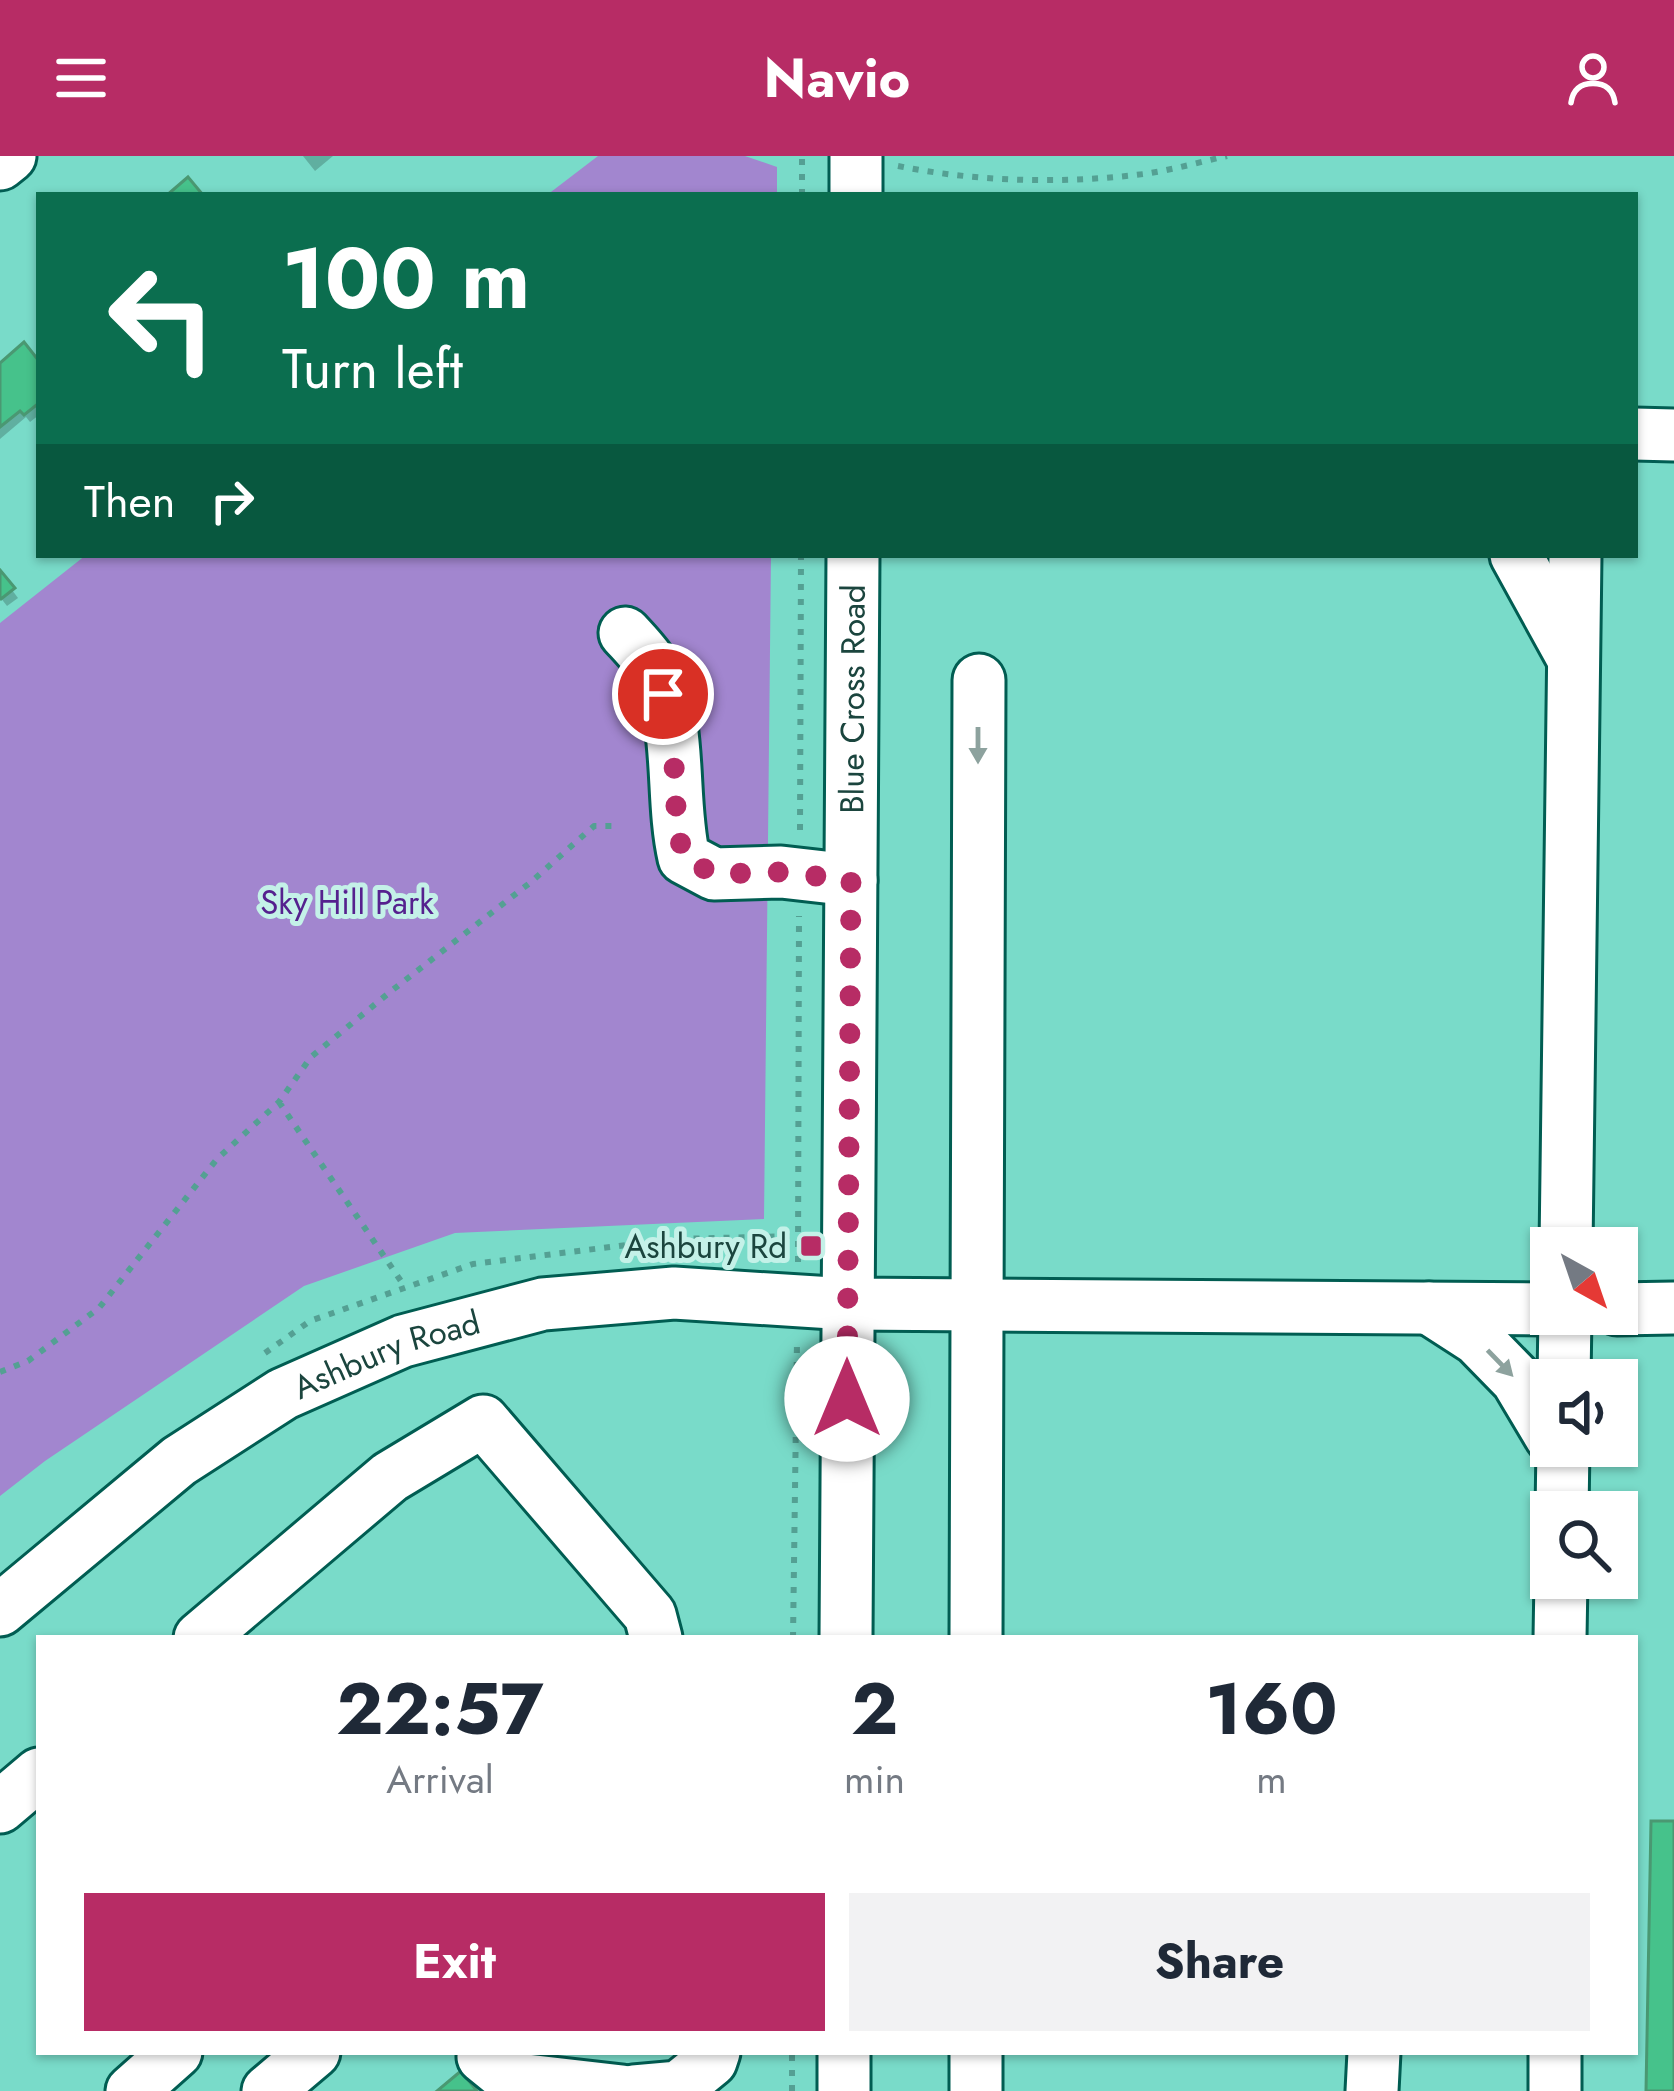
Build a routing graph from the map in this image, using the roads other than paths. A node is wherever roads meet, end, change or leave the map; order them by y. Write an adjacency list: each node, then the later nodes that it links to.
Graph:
1 (10, 156): 2 (street)
2 (0, 164)
3 (1638, 434): 4 (street)
4 (1674, 435)
5 (853, 558): 11 (street, Blue Cross Road)
6 (1518, 558): 9 (street)
7 (1575, 558): 9 (street)
8 (625, 633): 11 (street)
9 (1574, 660): 12 (street)
10 (979, 680): 14 (street, one-way to 14)
11 (851, 880): 13 (street, Blue Cross Road)
12 (1566, 1227)
13 (848, 1304): 14 (street, Ashbury Road); 21 (street, Ashbury Road); 24 (street, Blue Cross Road)
14 (976, 1305): 15 (street, Ashbury Road); 25 (street)
15 (1429, 1308): 17 (street, Ashbury Road); 19 (street, one-way to 19)
16 (1674, 1308): 18 (street)
17 (1530, 1309)
18 (1638, 1309)
19 (1530, 1405)
20 (1561, 1599): 26 (street)
21 (0, 1610)
22 (204, 1635): 23 (street)
23 (655, 1635)
24 (846, 1635)
25 (976, 1635)
26 (1561, 1635)
27 (36, 1777): 28 (street)
28 (0, 1807)
29 (310, 2055): 36 (street)
30 (485, 2055): 37 (street)
31 (713, 2055): 38 (street)
32 (844, 2055): 39 (street)
33 (976, 2055): 40 (street)
34 (1373, 2055): 41 (street)
35 (1555, 2055): 42 (street)
36 (268, 2091)
37 (622, 2091)
38 (634, 2091)
39 (844, 2091)
40 (976, 2091)
41 (1372, 2091)
42 (1555, 2091)

